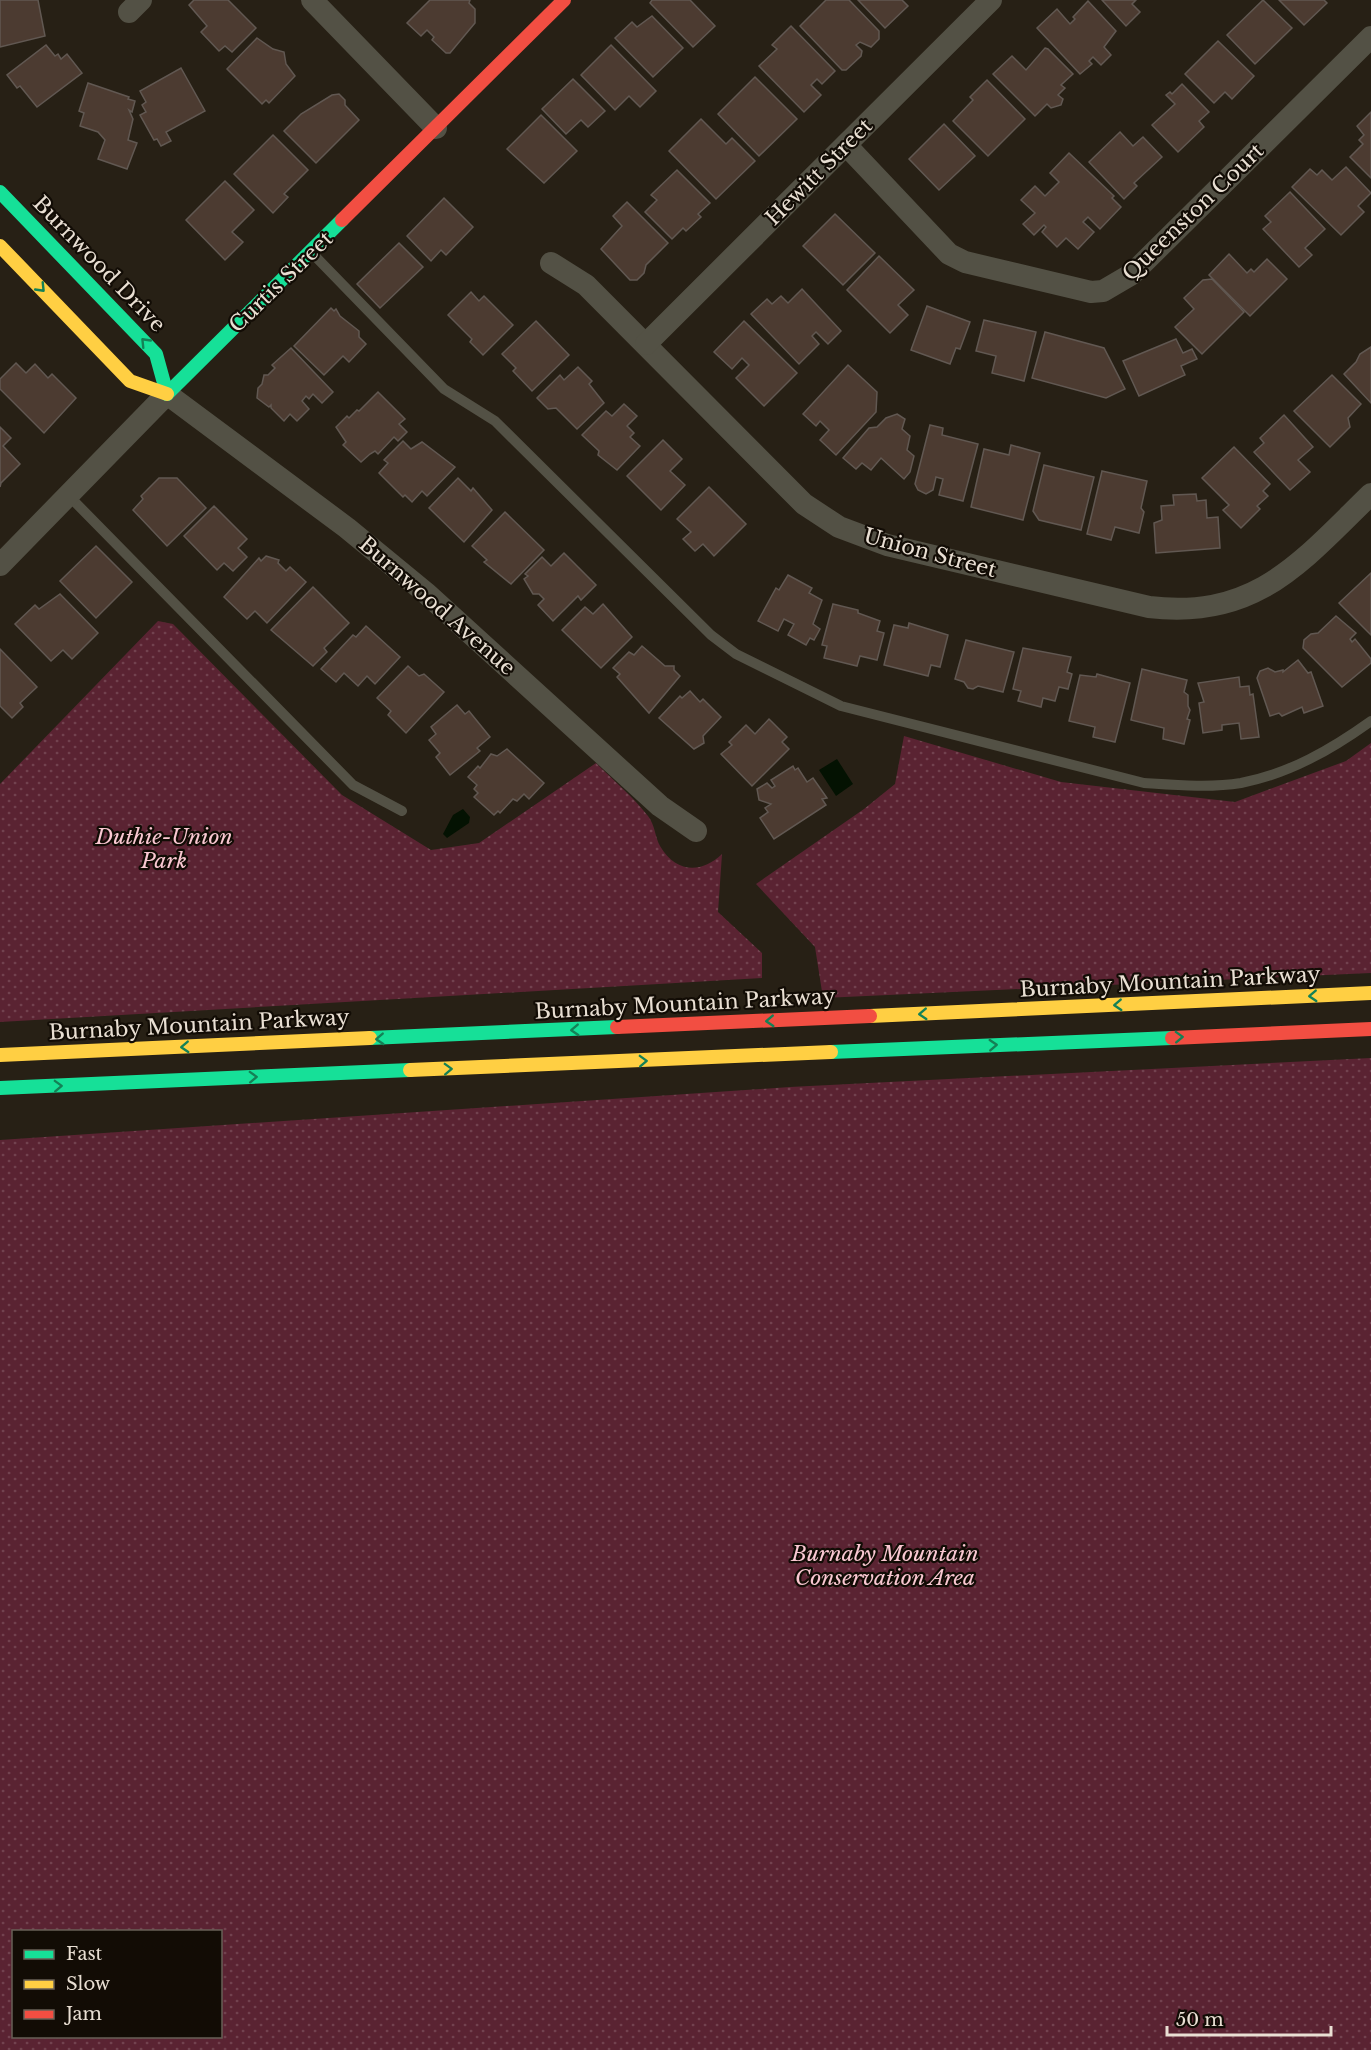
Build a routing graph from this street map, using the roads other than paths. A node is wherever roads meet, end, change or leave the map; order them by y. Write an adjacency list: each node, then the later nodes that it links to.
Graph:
1 (312, 0): 5 (street)
2 (564, 0): 5 (main road, Curtis Street)
3 (991, 0): 6 (street, Hewitt Street)
4 (1371, 37): 6 (street, Queenston Court)
5 (436, 128): 9 (main road, Curtis Street)
6 (846, 145): 11 (street, Hewitt Street)
7 (0, 192): 12 (main road, Burnwood Drive, one-way to 7)
8 (0, 246): 12 (main road, one-way to 12)
9 (312, 253): 12 (main road, Curtis Street); 16 (lane)
10 (551, 263): 11 (street, Union Street)
11 (646, 344): 13 (street, Union Street)
12 (168, 394): 14 (street, Curtis Street); 18 (street, Burnwood Avenue)
13 (1371, 494)
14 (69, 496): 15 (street, Curtis Street); 17 (lane)
15 (0, 565)
16 (1371, 721)
17 (402, 811)
18 (696, 831)
19 (1371, 993): 21 (main road, Burnaby Mountain Parkway, one-way to 21)
20 (1371, 1029): 22 (main road, one-way to 20)
21 (0, 1055)
22 (0, 1088)

